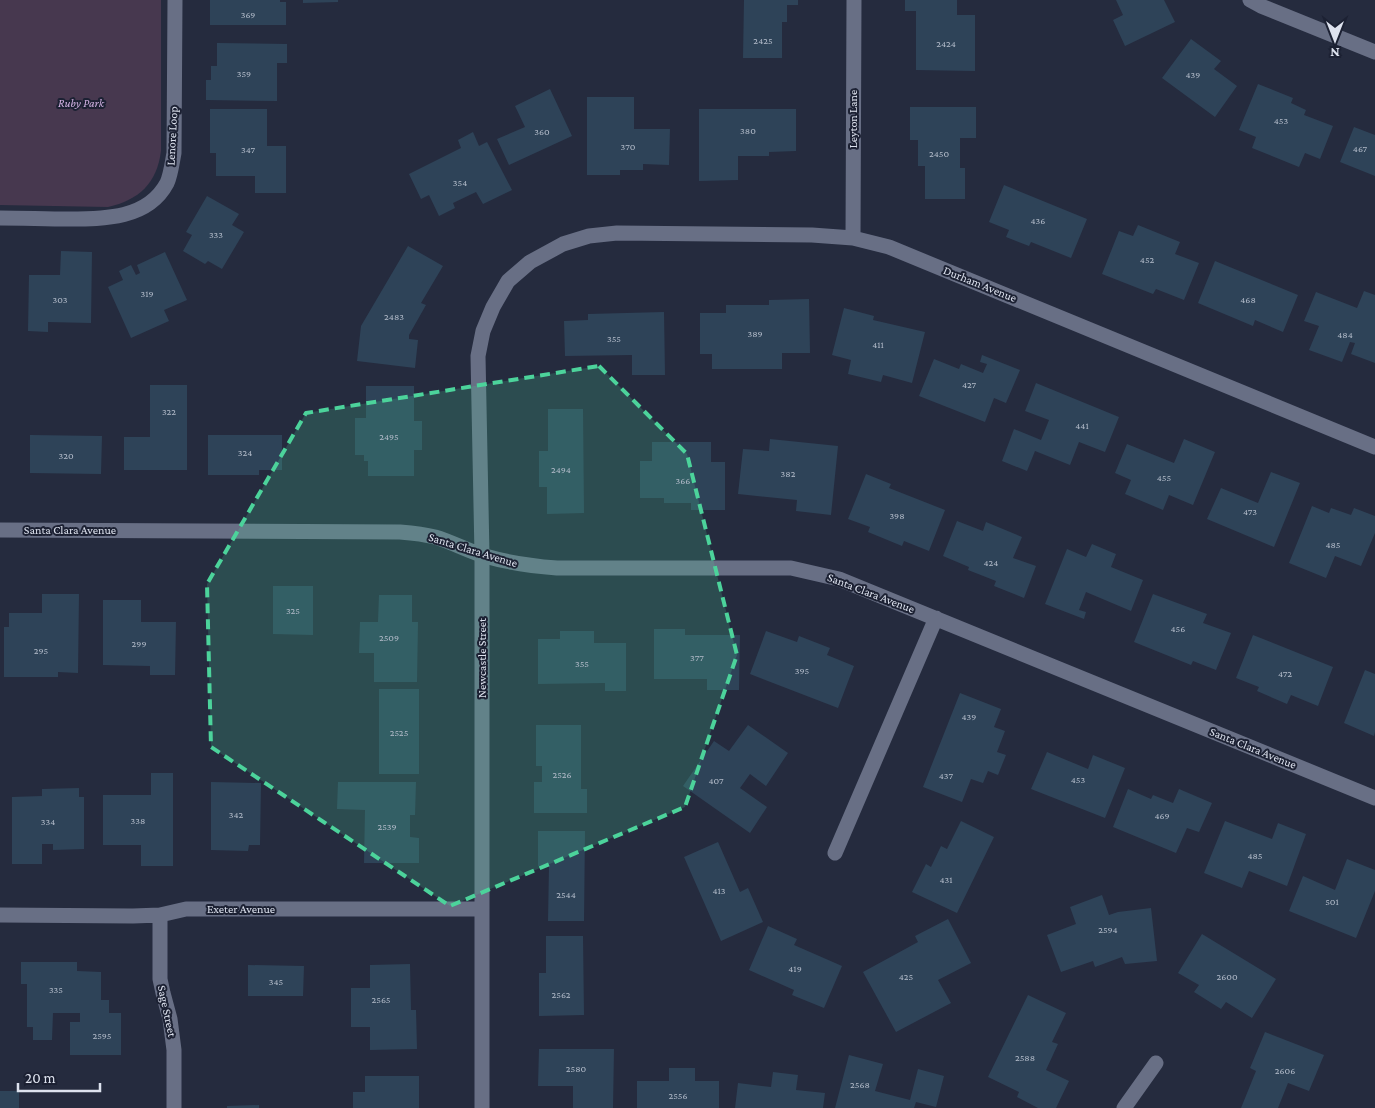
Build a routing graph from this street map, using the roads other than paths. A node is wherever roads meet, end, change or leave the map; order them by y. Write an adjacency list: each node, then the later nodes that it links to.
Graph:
1 (175, 0): 5 (street, Lenore Loop)
2 (854, 0): 6 (street, Leyton Lane)
3 (1250, 0): 4 (street)
4 (1375, 52)
5 (0, 218)
6 (853, 238): 7 (street, Durham Avenue); 8 (street, Durham Avenue)
7 (563, 244): 10 (street, Newcastle Street)
8 (1375, 447)
9 (0, 530): 10 (street, Santa Clara Avenue)
10 (482, 555): 11 (street, Santa Clara Avenue); 14 (street, Newcastle Street)
11 (936, 618): 12 (street, Santa Clara Avenue); 13 (street)
12 (1375, 798)
13 (835, 853)
14 (482, 909): 16 (street, Exeter Avenue); 19 (street, Newcastle Street)
15 (0, 915): 16 (street, Exeter Avenue)
16 (160, 915): 18 (street, Sage Street)
17 (1156, 1063): 20 (street)
18 (174, 1108)
19 (482, 1108)
20 (1124, 1108)

